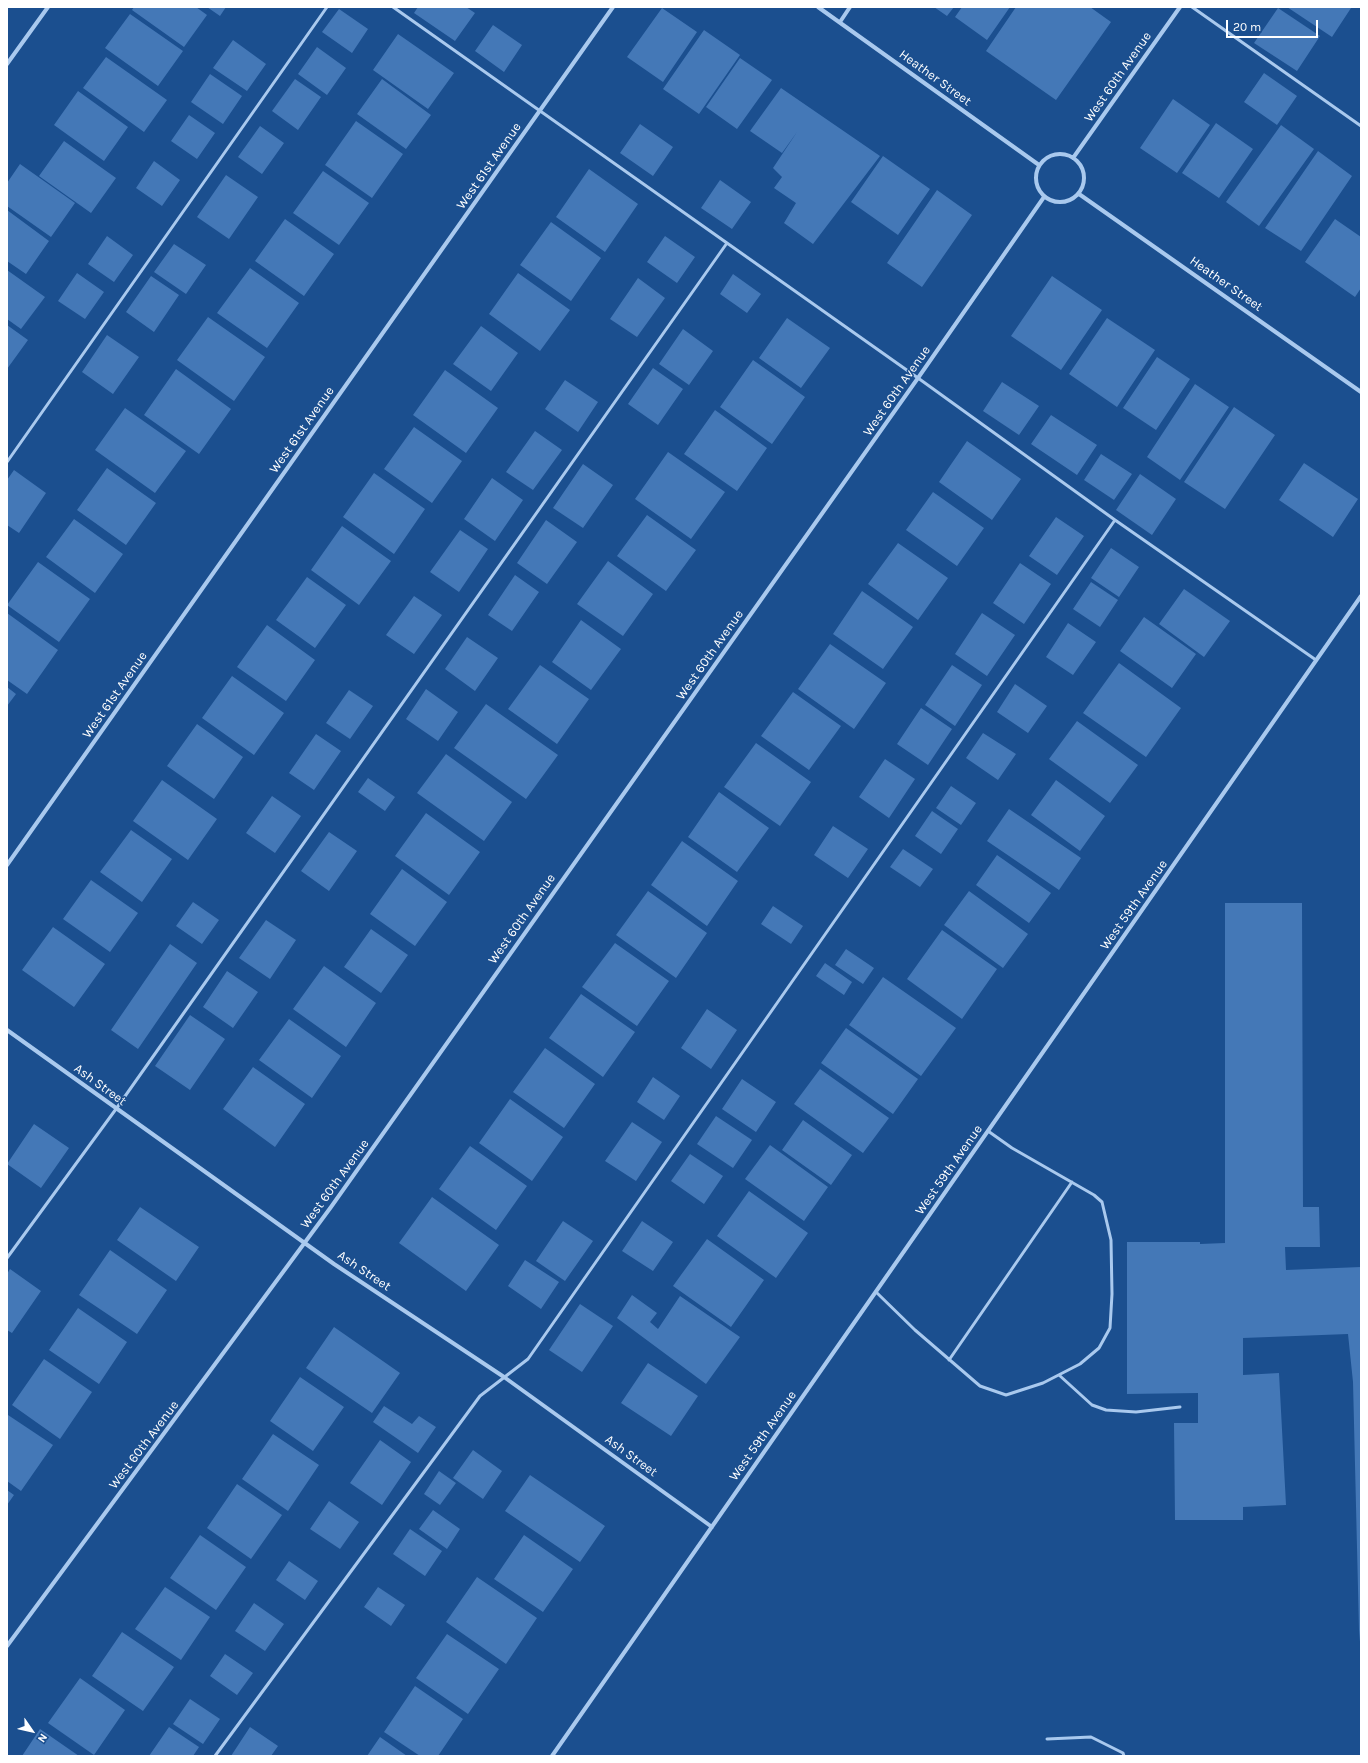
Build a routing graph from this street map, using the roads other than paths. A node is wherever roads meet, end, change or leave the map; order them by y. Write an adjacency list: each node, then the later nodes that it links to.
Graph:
1 (48, 7): 10 (street)
2 (327, 7): 20 (lane)
3 (393, 7): 11 (lane)
4 (613, 7): 11 (street, West 61st Avenue)
5 (818, 7): 9 (street, Heather Street)
6 (850, 7): 9 (street)
7 (1180, 7): 13 (street, West 60th Avenue)
8 (1192, 7): 12 (lane)
9 (840, 22): 14 (street, Heather Street)
10 (7, 64)
11 (540, 110): 17 (lane); 24 (street, West 61st Avenue)
12 (1361, 126)
13 (1074, 158): 14 (street); 15 (street)
14 (1040, 165): 16 (street)
15 (1079, 194): 16 (street); 19 (street, Heather Street)
16 (1044, 197): 18 (street, West 60th Avenue)
17 (727, 243): 18 (lane); 26 (lane)
18 (918, 378): 21 (lane); 29 (street, West 60th Avenue)
19 (1361, 392)
20 (7, 462)
21 (1115, 520): 23 (lane); 34 (lane)
22 (1361, 596): 23 (street, West 59th Avenue)
23 (1316, 660): 27 (street, West 59th Avenue)
24 (7, 865)
25 (7, 1030): 26 (street, Ash Street)
26 (116, 1109): 29 (street, Ash Street); 30 (lane)
27 (988, 1131): 28 (lane); 31 (street, West 59th Avenue)
28 (1072, 1182): 32 (lane); 33 (lane)
29 (305, 1243): 34 (street, Ash Street); 37 (street, West 60th Avenue)
30 (7, 1258)
31 (876, 1292): 32 (lane); 36 (street, West 59th Avenue)
32 (949, 1360): 33 (lane)
33 (1059, 1375): 35 (lane)
34 (504, 1377): 36 (street, Ash Street); 39 (lane)
35 (1180, 1407)
36 (712, 1527): 40 (street, West 59th Avenue)
37 (7, 1646)
38 (1047, 1738): 41 (lane)
39 (215, 1756)
40 (552, 1756)
41 (1124, 1756)

